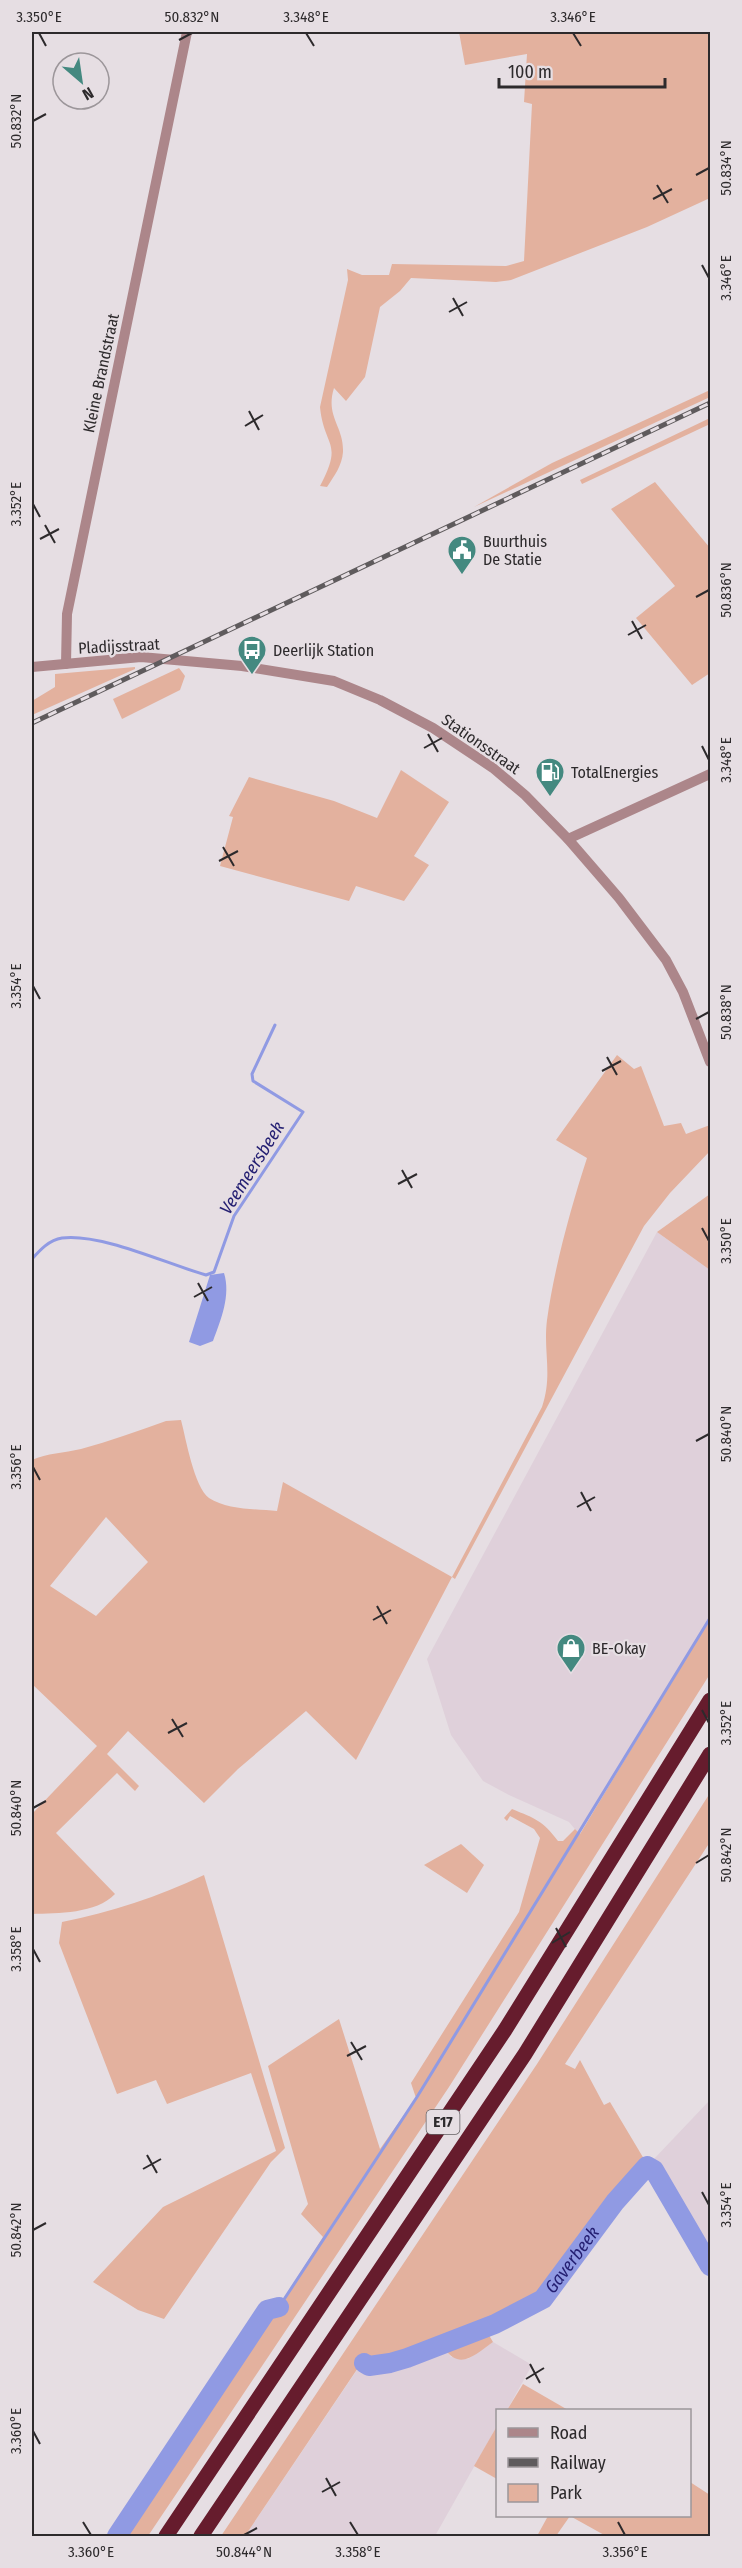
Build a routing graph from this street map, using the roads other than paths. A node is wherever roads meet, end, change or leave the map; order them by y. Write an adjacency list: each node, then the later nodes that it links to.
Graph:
1 (187, 32): 3 (street, Kleine Brandstraat)
2 (208, 662): 3 (street, Pladijsstraat); 6 (street, Stationsstraat)
3 (66, 664): 4 (street, Pladijsstraat)
4 (32, 668)
5 (711, 774): 6 (street)
6 (568, 839): 7 (street, Stationsstraat)
7 (711, 1062)
8 (711, 1700): 10 (highway, E17)
9 (711, 1754): 11 (highway, E17)
10 (166, 2536)
11 (201, 2536)

